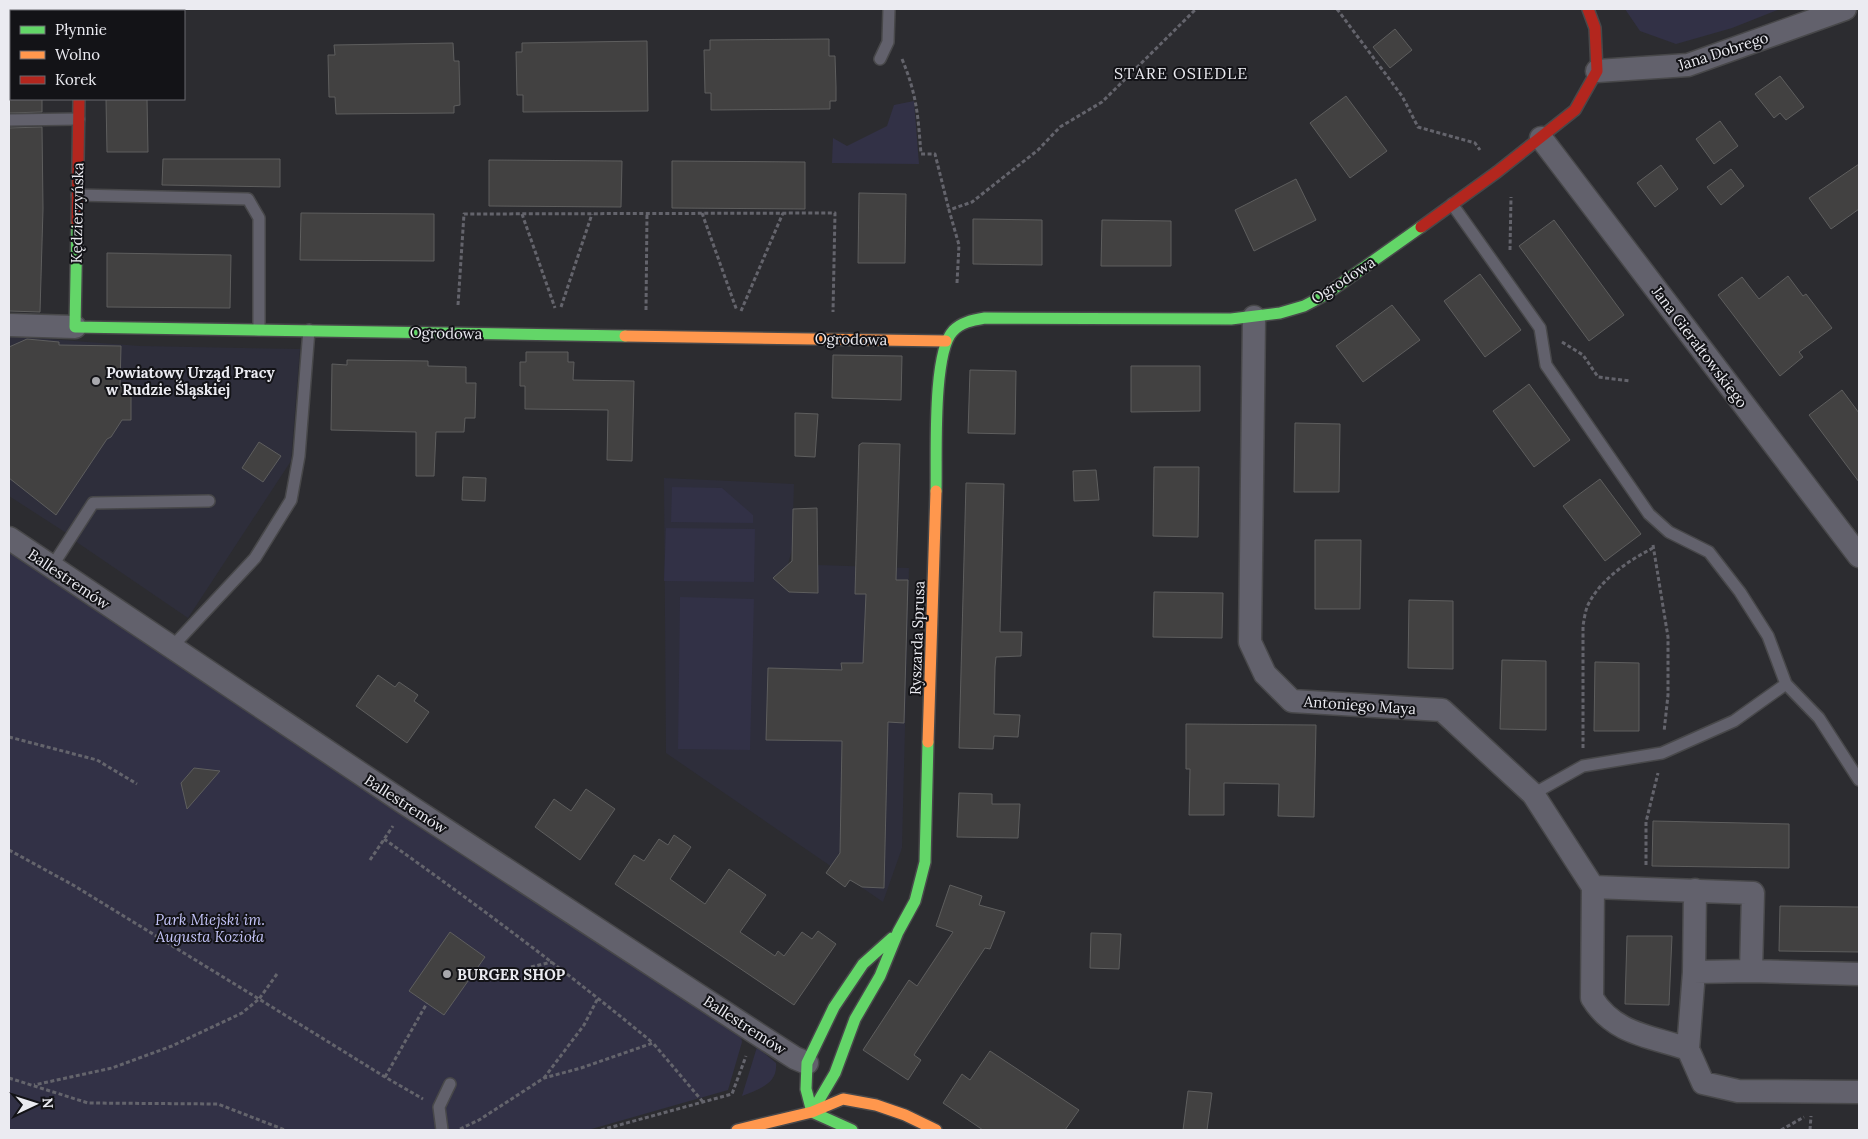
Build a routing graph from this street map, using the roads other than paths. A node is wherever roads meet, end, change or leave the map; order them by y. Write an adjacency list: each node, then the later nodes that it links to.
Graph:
1 (889, 9): 4 (lane)
2 (1588, 9): 5 (street)
3 (1845, 9): 5 (street, Jana Dobrego)
4 (880, 58)
5 (1597, 71): 9 (street, Ogrodowa)
6 (79, 100): 7 (street, Kędzierzyńska)
7 (79, 119): 8 (lane); 10 (street, Kędzierzyńska)
8 (9, 120)
9 (1541, 138): 11 (street, Ogrodowa); 20 (street, Jana Gierałtowskiego)
10 (77, 195): 14 (street, Kędzierzyńska); 15 (lane)
11 (1451, 204): 12 (street, Ogrodowa); 23 (lane)
12 (1254, 317): 17 (street, Ogrodowa); 25 (street, Antoniego Maya)
13 (9, 325): 14 (street, Ogrodowa)
14 (75, 327): 15 (street, Ogrodowa)
15 (259, 330): 16 (street, Ogrodowa)
16 (309, 330): 17 (street, Ogrodowa); 22 (lane)
17 (946, 341): 28 (street, Ryszarda Sprusa)
18 (209, 501): 21 (lane)
19 (9, 538): 21 (street, Ballestremów)
20 (1859, 556)
21 (51, 568): 22 (street, Ballestremów)
22 (171, 648): 33 (street, Ballestremów)
23 (1786, 684): 24 (lane); 25 (lane)
24 (1859, 780)
25 (1533, 794): 26 (street, Antoniego Maya)
26 (1593, 888): 27 (street); 32 (street)
27 (1695, 890): 29 (street); 30 (street)
28 (898, 932): 33 (street, Ryszarda Sprusa); 36 (street, Ryszarda Sprusa)
29 (1751, 971): 30 (street); 31 (street)
30 (1694, 972): 32 (street)
31 (1859, 974)
32 (1688, 1049): 35 (street)
33 (808, 1063): 36 (street, Ryszarda Sprusa)
34 (450, 1084): 37 (lane)
35 (1859, 1092)
36 (812, 1112): 38 (street); 39 (street); 40 (street)
37 (442, 1130)
38 (737, 1130)
39 (852, 1130)
40 (936, 1130)

